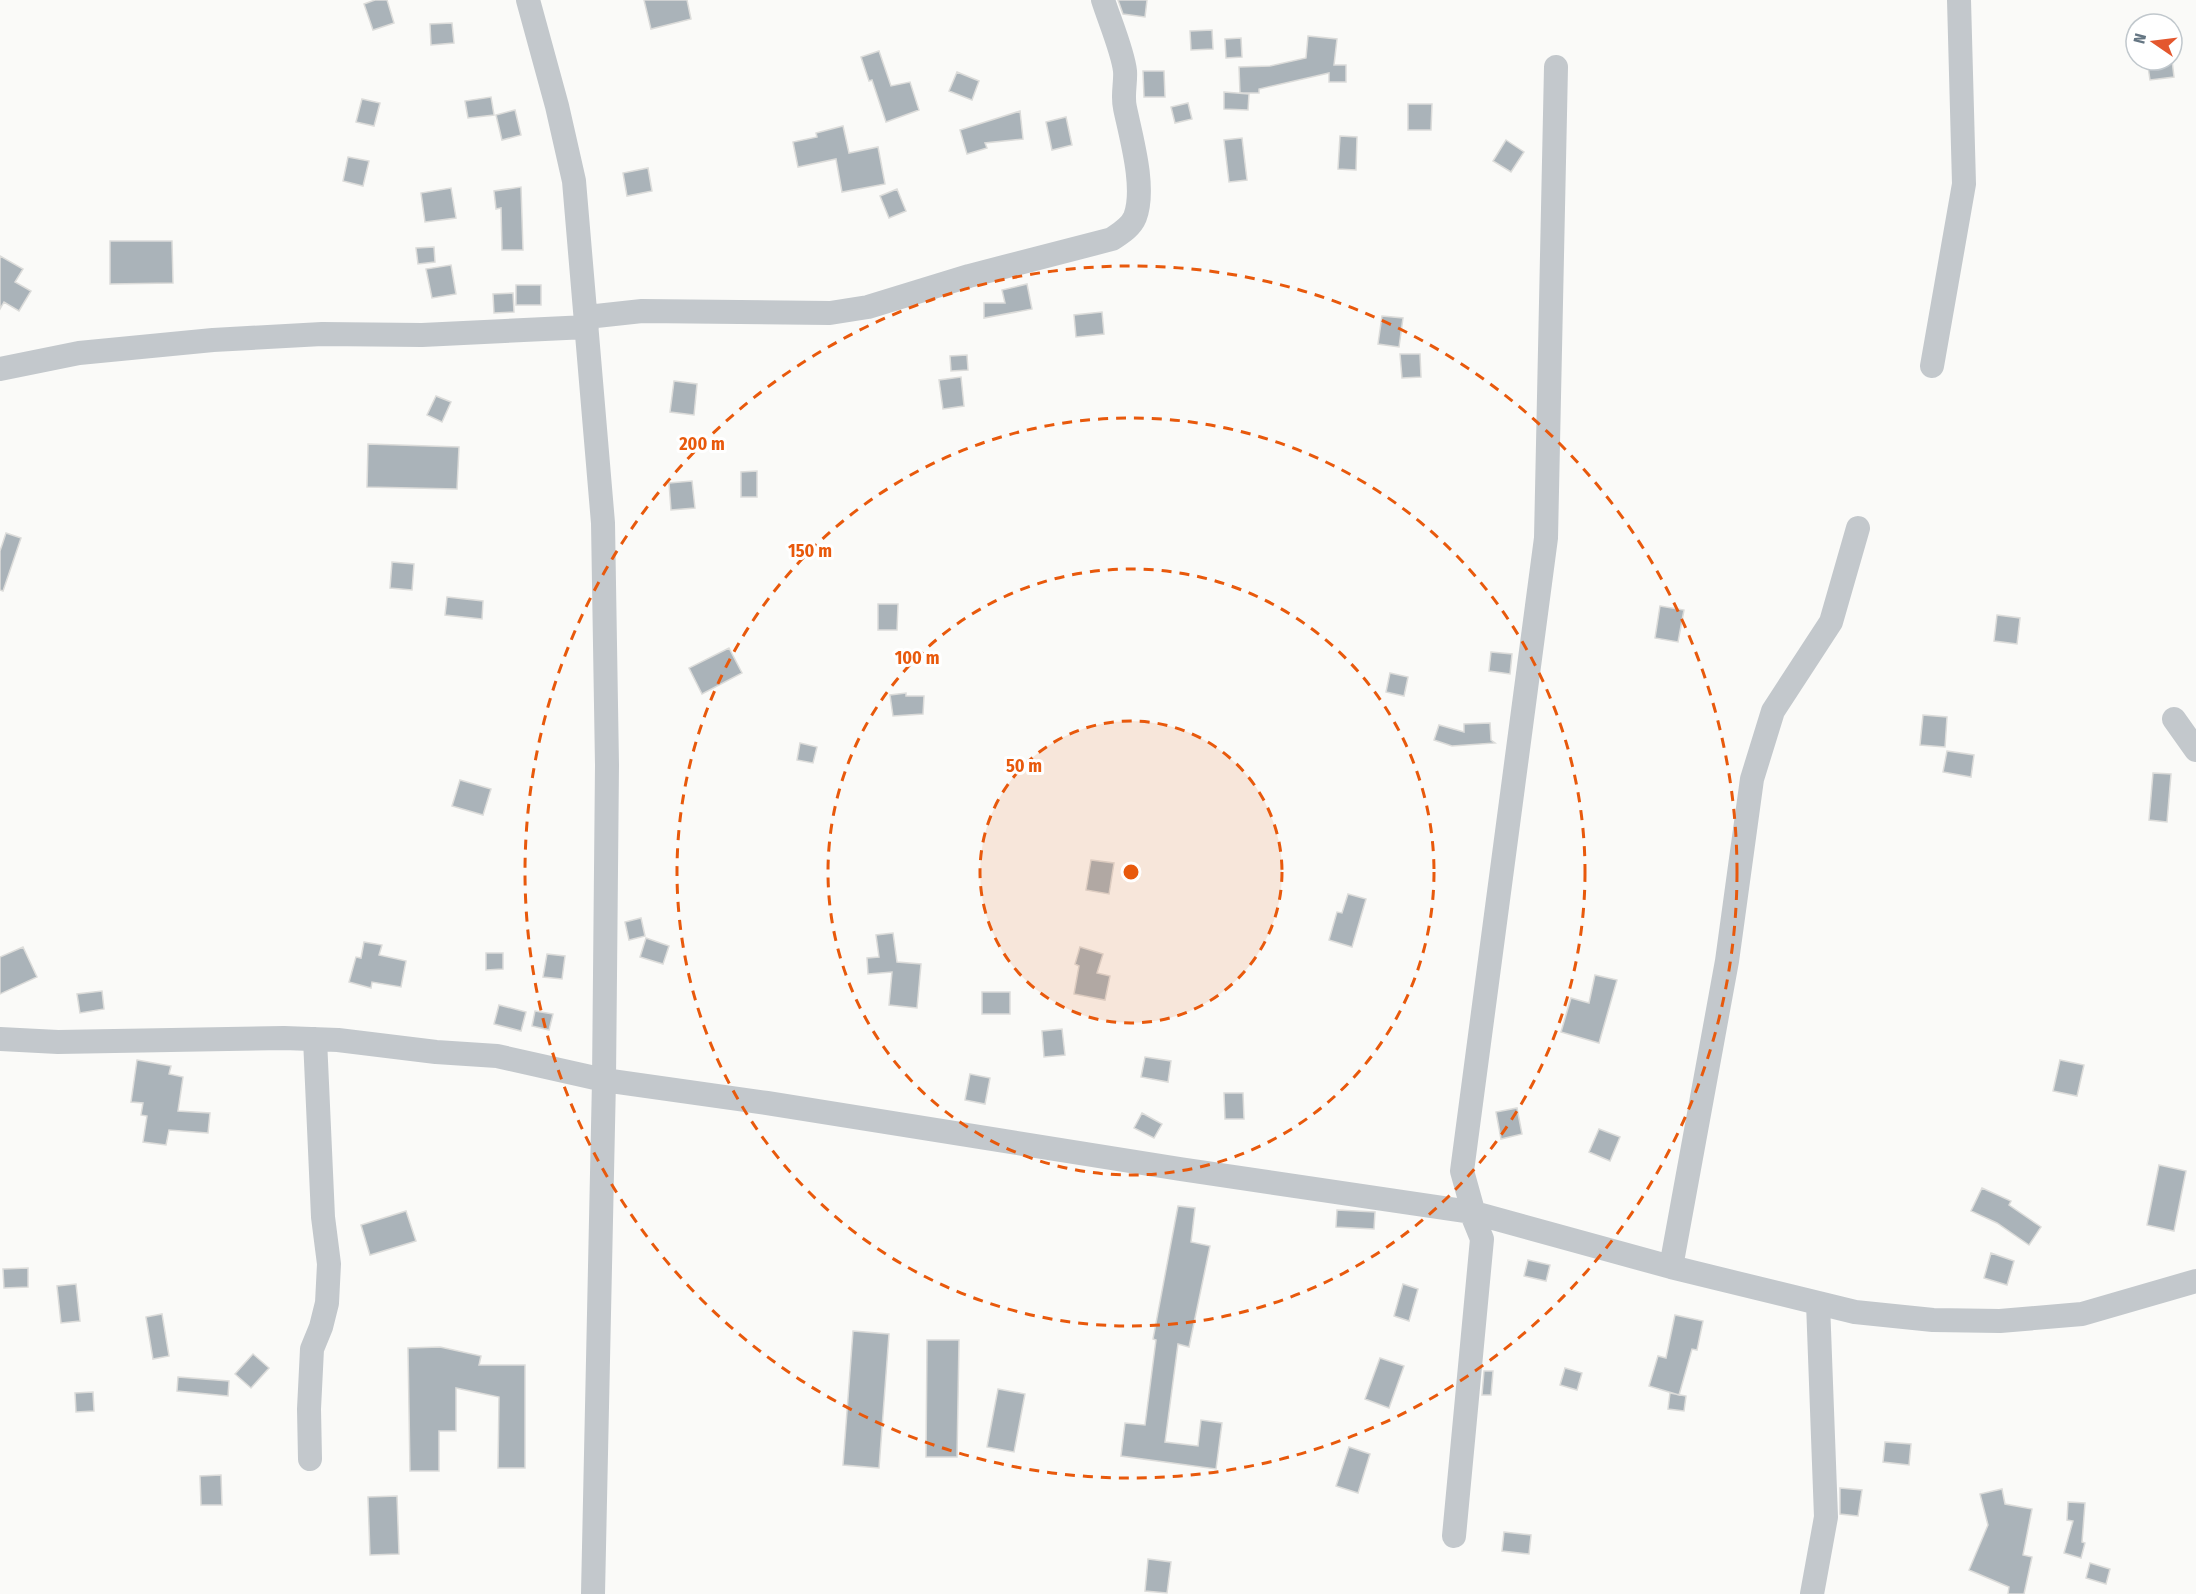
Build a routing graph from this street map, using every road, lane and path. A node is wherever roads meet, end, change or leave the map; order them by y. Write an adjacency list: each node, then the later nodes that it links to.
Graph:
1 (528, 0): 5 (street)
2 (1103, 0): 5 (street)
3 (1959, 0): 6 (street)
4 (1556, 67): 14 (street)
5 (587, 322): 7 (street); 13 (street)
6 (1932, 366)
7 (0, 369)
8 (1858, 528): 15 (street)
9 (2174, 719): 10 (street)
10 (2196, 750)
11 (0, 1039): 12 (street)
12 (315, 1039): 13 (street); 18 (street)
13 (604, 1080): 14 (street); 20 (street)
14 (1471, 1212): 15 (street); 19 (street)
15 (1671, 1266): 17 (street)
16 (2196, 1281): 17 (street)
17 (1818, 1303): 21 (street)
18 (310, 1459)
19 (1454, 1536)
20 (593, 1594)
21 (1812, 1594)

